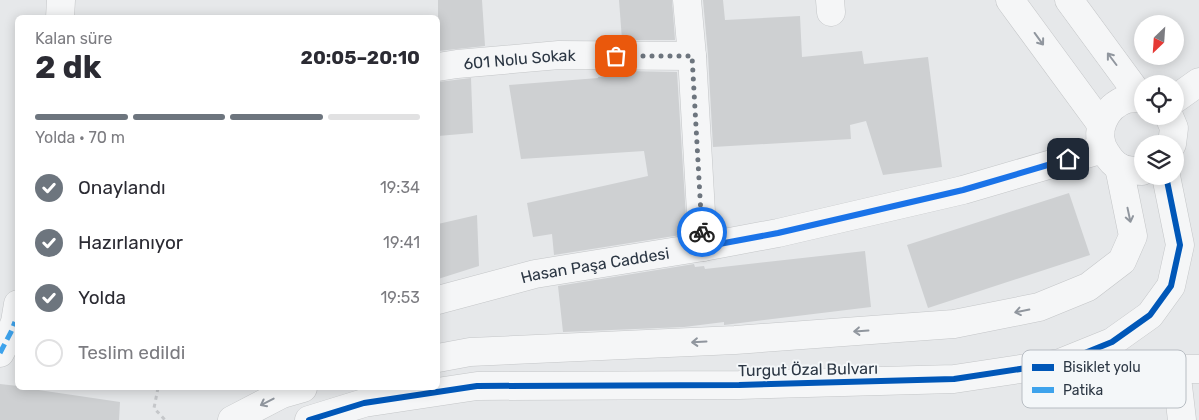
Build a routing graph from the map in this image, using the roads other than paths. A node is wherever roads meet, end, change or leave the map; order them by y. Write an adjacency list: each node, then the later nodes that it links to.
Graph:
1 (61, 0): 5 (street)
2 (687, 0): 6 (street)
3 (1010, 0): 12 (street, Turgut Özal Bulvarı, one-way to 12)
4 (1069, 0): 9 (street, one-way to 4)
5 (60, 15)
6 (692, 56): 7 (street, 601 Nolu Sokak); 14 (street)
7 (440, 67)
8 (1199, 82): 10 (street)
9 (1134, 87)
10 (1184, 93)
11 (1134, 99): 12 (street)
12 (1117, 153): 14 (street, Hasan Paşa Caddesi); 19 (street, Turgut Özal Bulvarı, one-way to 19)
13 (1168, 185): 17 (street, Turgut Özal Bulvarı)
14 (703, 247): 15 (street, Hasan Paşa Caddesi)
15 (440, 299)
16 (12, 318): 18 (street)
17 (1092, 350)
18 (0, 353)
19 (440, 358)
20 (1022, 369): 25 (street, Turgut Özal Bulvarı)
21 (1199, 369): 22 (street)
22 (1186, 370)
23 (296, 390): 24 (street, one-way to 24)
24 (232, 420)
25 (309, 420)

